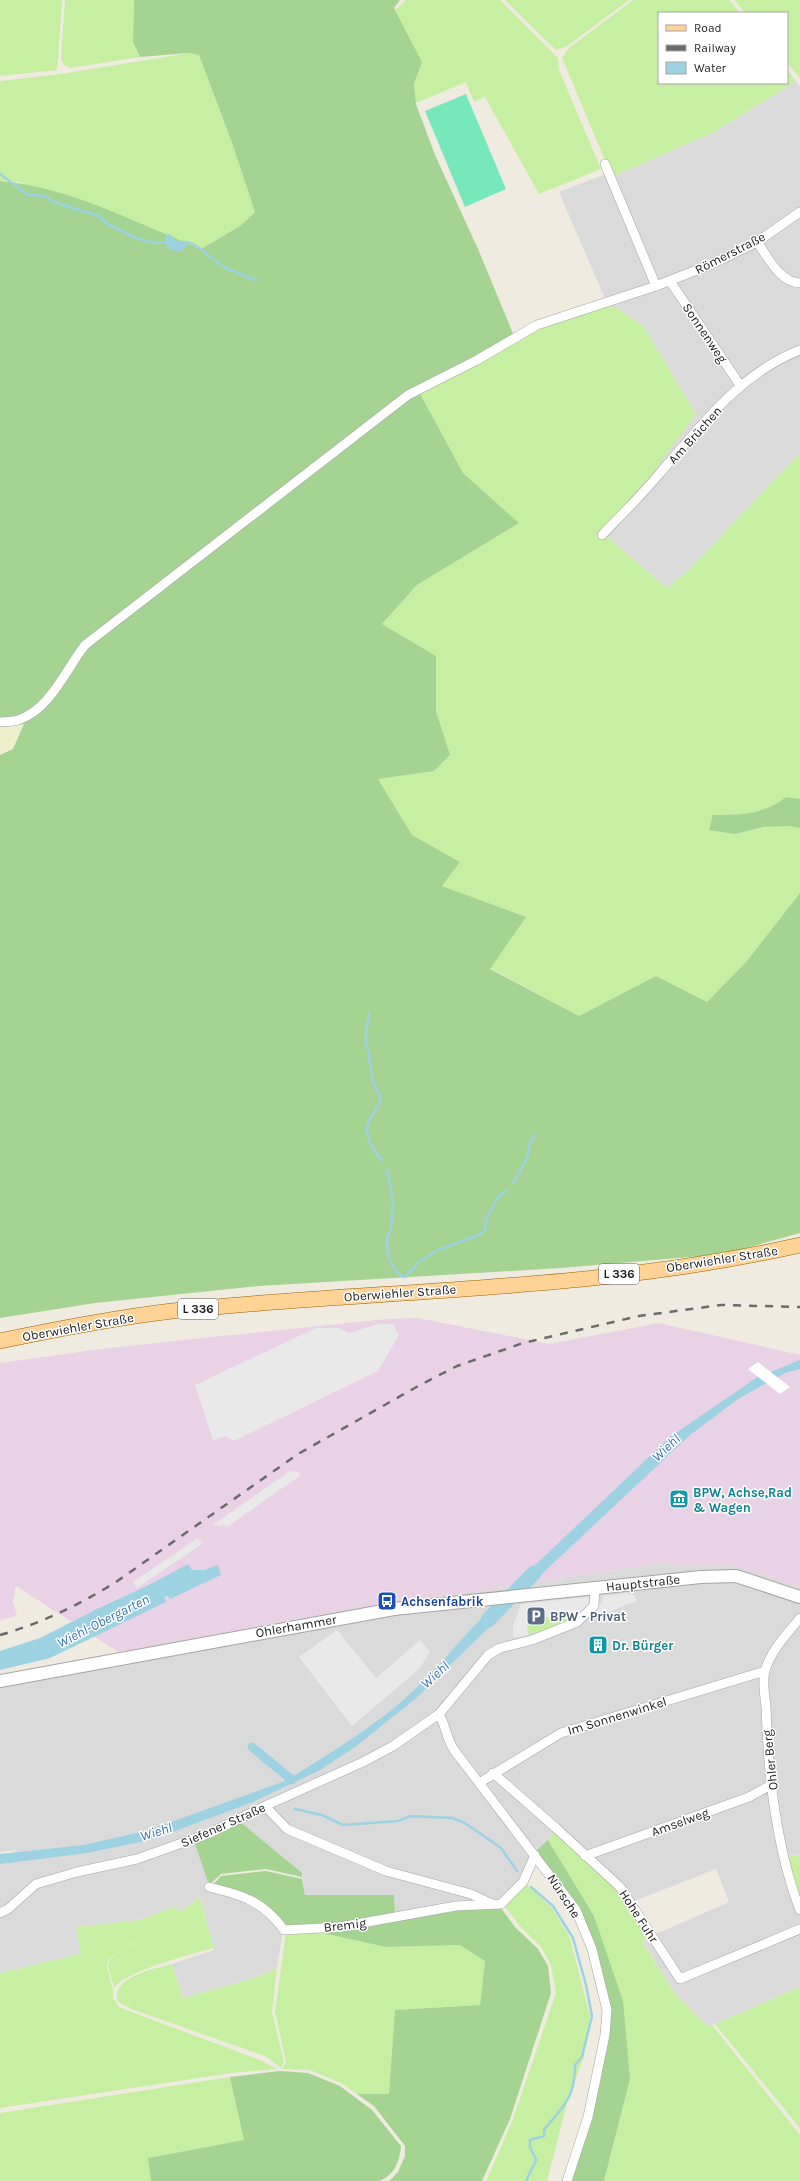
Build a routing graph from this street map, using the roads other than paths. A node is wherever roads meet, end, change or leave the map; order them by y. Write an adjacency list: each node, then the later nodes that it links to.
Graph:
1 (605, 164): 6 (street)
2 (800, 212): 3 (street, Römerstraße)
3 (757, 242): 4 (street, Römerstraße); 5 (street)
4 (670, 281): 6 (street, Römerstraße); 8 (street, Sonnenweg)
5 (800, 283)
6 (656, 286): 10 (street, Römerstraße)
7 (800, 350): 8 (street, Am Brüchen)
8 (740, 385): 9 (street, Am Brüchen)
9 (602, 535)
10 (0, 722)
11 (800, 1245): 12 (main road, Oberwiehler Straße / L 336)
12 (0, 1341)
13 (596, 1588): 14 (street, Hauptstraße); 17 (street, Ohlerhammer); 18 (street, Hauptstraße)
14 (800, 1597)
15 (800, 1618): 16 (street, Ohler Berg)
16 (765, 1671): 19 (street, Im Sonnenwinkel); 21 (street, Ohler Berg)
17 (0, 1682)
18 (439, 1714): 20 (street, Nürsche); 22 (street, Siefener Straße)
19 (492, 1773): 20 (street, Im Sonnenwinkel); 24 (street, Hohe Fuhr)
20 (479, 1783): 23 (street, Nürsche)
21 (773, 1784): 24 (street, Amselweg); 27 (street, Ohler Berg)
22 (265, 1806): 26 (street); 28 (street, Siefener Straße)
23 (535, 1855): 26 (street, Bremig); 30 (street, Nürsche)
24 (585, 1856): 29 (street, Hohe Fuhr)
25 (209, 1887): 26 (street, Bremig)
26 (493, 1905)
27 (800, 1910)
28 (0, 1913)
29 (800, 1929)
30 (567, 2181)

